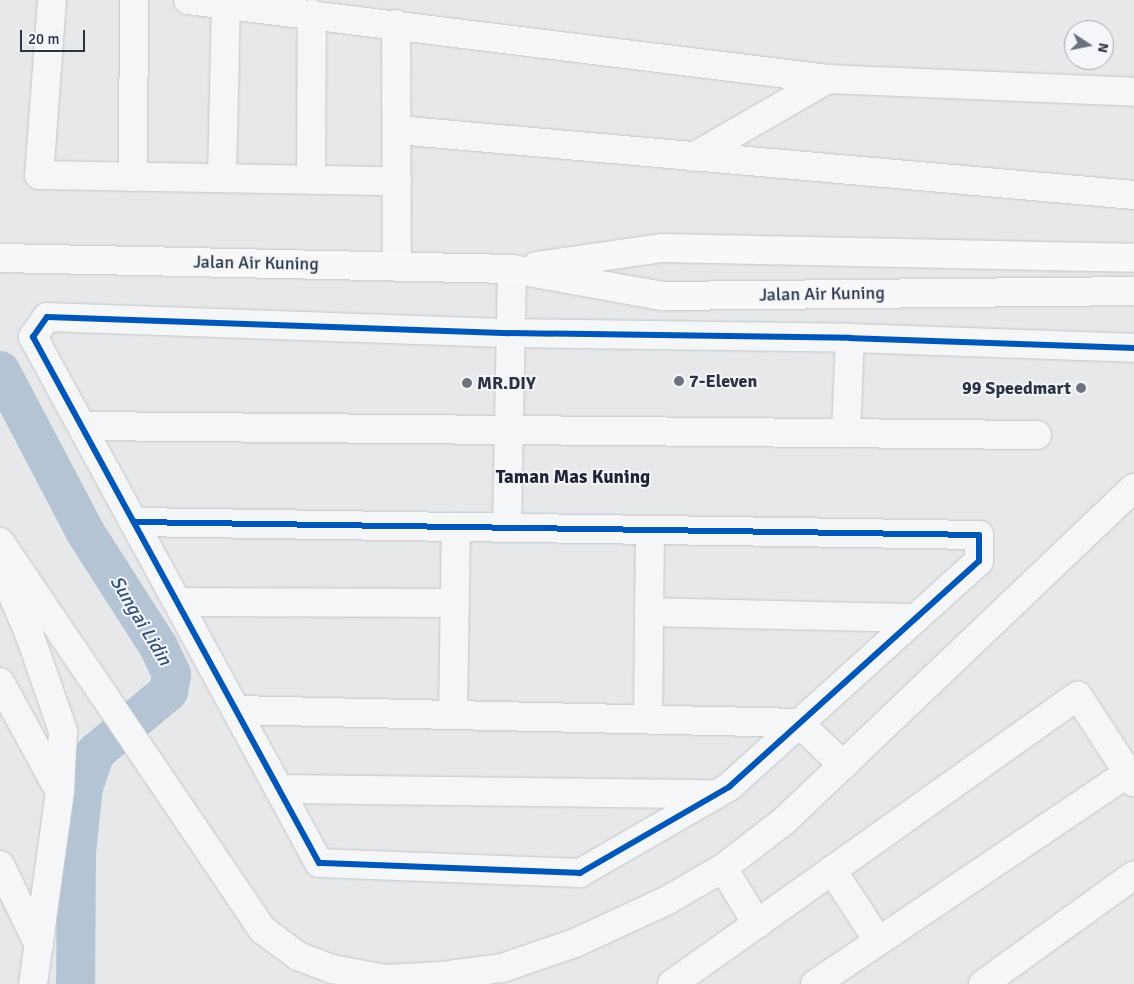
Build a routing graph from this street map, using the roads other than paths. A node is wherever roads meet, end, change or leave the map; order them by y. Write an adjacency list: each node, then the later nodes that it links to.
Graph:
1 (52, 0): 11 (street)
2 (134, 0): 11 (street)
3 (188, 0): 4 (street)
4 (226, 4): 5 (street); 12 (street)
5 (312, 14): 6 (street); 13 (street)
6 (396, 24): 7 (street); 9 (street)
7 (828, 79): 8 (street); 10 (street)
8 (1134, 92)
9 (397, 130): 10 (street); 14 (street)
10 (693, 157): 15 (street)
11 (132, 177): 12 (street)
12 (222, 178): 13 (street)
13 (312, 180): 14 (street)
14 (397, 181): 18 (street)
15 (1134, 195)
16 (0, 258): 18 (main road, Jalan Air Kuning)
17 (1134, 258): 19 (main road, Jalan Air Kuning)
18 (397, 267): 19 (main road, Jalan Air Kuning)
19 (512, 269): 20 (main road, Jalan Air Kuning); 21 (street)
20 (1134, 291)
21 (510, 333): 22 (street); 24 (street); 25 (street)
22 (850, 338): 23 (street); 26 (street)
23 (1134, 348)
24 (82, 426): 25 (street); 29 (street)
25 (508, 430): 26 (street); 31 (street)
26 (846, 433): 27 (street)
27 (1037, 435)
28 (1134, 488): 44 (street)
29 (134, 522): 30 (street); 35 (street)
30 (456, 527): 31 (street); 36 (street)
31 (507, 528): 32 (street)
32 (650, 531): 37 (street); 38 (street)
33 (0, 542): 50 (street)
34 (0, 565): 47 (street)
35 (178, 602): 36 (street); 40 (street)
36 (455, 603): 41 (street)
37 (649, 612): 38 (street); 42 (street)
38 (916, 618): 43 (street)
39 (0, 682): 47 (street)
40 (236, 710): 41 (street); 46 (street)
41 (453, 715): 42 (street)
42 (648, 719): 43 (street)
43 (799, 722): 44 (street); 48 (street)
44 (843, 765): 50 (street)
45 (1131, 777): 51 (street); 54 (street)
46 (279, 789): 48 (street); 48 (street)
47 (60, 792): 55 (street)
48 (717, 794)
49 (0, 865): 55 (street)
50 (723, 868): 53 (street)
51 (832, 870): 53 (street); 54 (street)
52 (1134, 875): 59 (street)
53 (757, 924): 57 (street)
54 (878, 939): 58 (street)
55 (39, 945): 56 (street)
56 (34, 984)
57 (672, 984)
58 (815, 984)
59 (983, 984)

